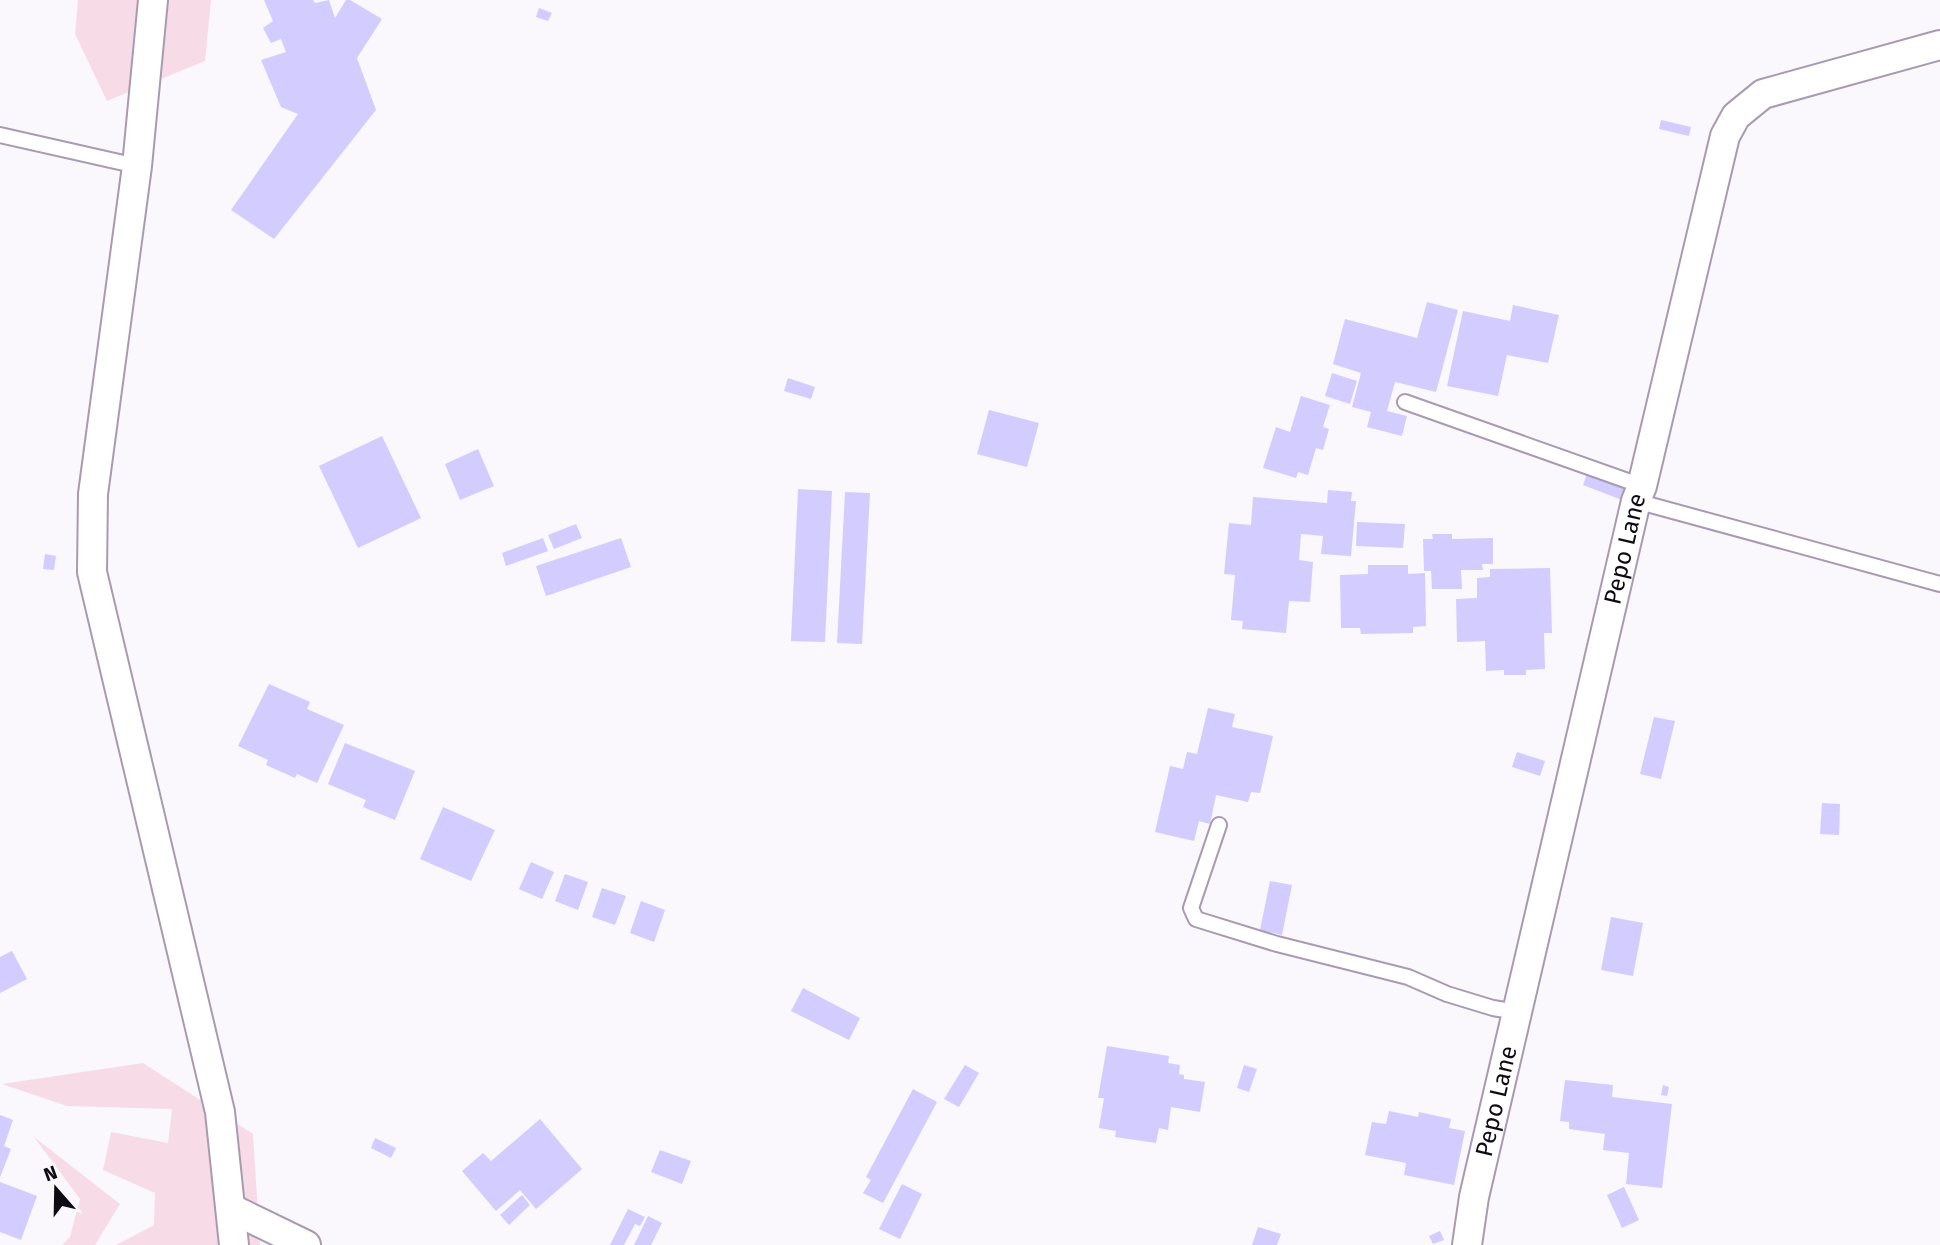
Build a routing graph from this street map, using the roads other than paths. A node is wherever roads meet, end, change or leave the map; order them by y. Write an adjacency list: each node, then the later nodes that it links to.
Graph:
1 (153, 0): 4 (street)
2 (1940, 45): 6 (street, Pepo Lane)
3 (0, 135): 4 (lane)
4 (137, 166): 10 (street)
5 (1405, 402): 6 (lane)
6 (1639, 494): 7 (lane); 9 (street, Pepo Lane)
7 (1940, 584)
8 (1219, 825): 9 (lane)
9 (1517, 1012): 13 (street, Pepo Lane)
10 (232, 1209): 11 (street); 12 (street)
11 (234, 1245)
12 (306, 1245)
13 (1467, 1245)

